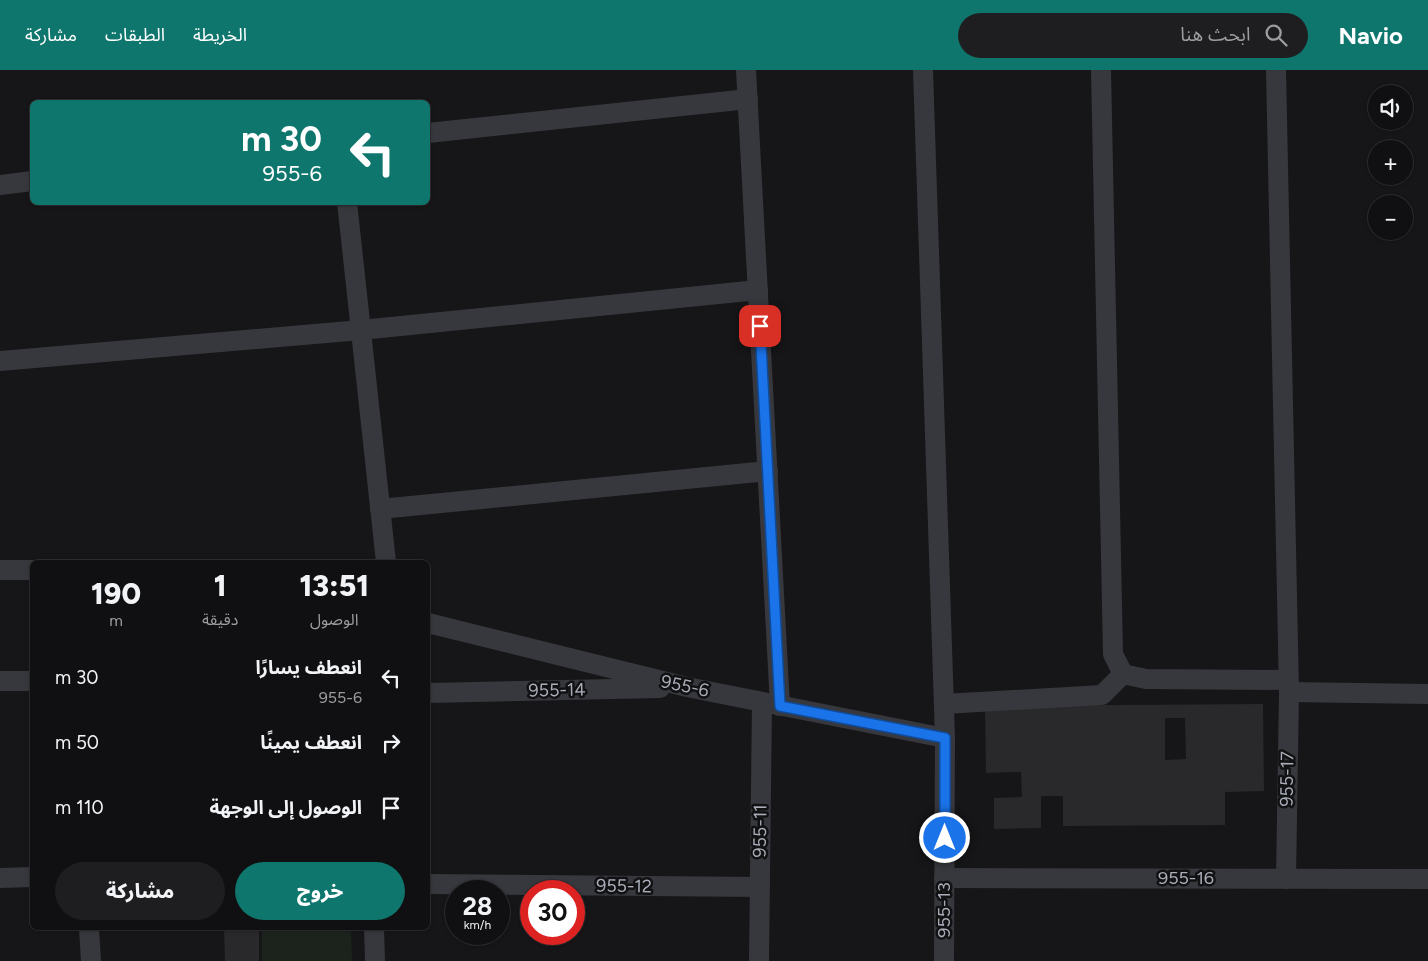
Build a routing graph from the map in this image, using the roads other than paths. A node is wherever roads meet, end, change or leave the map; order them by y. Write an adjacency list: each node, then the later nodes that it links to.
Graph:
1 (746, 70): 5 (street, 955-11)
2 (923, 70): 27 (street, 955-13)
3 (1101, 70): 19 (street)
4 (1276, 70): 22 (street, 955-17)
5 (748, 99): 6 (street); 10 (street, 955-11)
6 (430, 134)
7 (30, 181): 8 (street)
8 (0, 185)
9 (347, 205): 11 (street)
10 (758, 290): 11 (street); 13 (street, 955-11)
11 (361, 330): 12 (street); 14 (street)
12 (0, 361)
13 (768, 471): 14 (street); 26 (street, 955-11)
14 (380, 509): 15 (street)
15 (386, 560)
16 (0, 570): 17 (street)
17 (30, 570)
18 (430, 624): 23 (street, 955-6)
19 (1123, 674): 22 (street); 27 (street)
20 (30, 681): 21 (street)
21 (0, 682)
22 (1289, 686): 25 (street); 32 (street, 955-17)
23 (687, 687): 24 (street, 955-14); 26 (street, 955-6)
24 (430, 693)
25 (1428, 694)
26 (771, 704): 28 (street, 955-6); 35 (street, 955-11)
27 (944, 704): 28 (street, 955-13)
28 (945, 738): 31 (street, 955-13)
29 (30, 877): 30 (street)
30 (0, 878)
31 (944, 878): 32 (street, 955-16); 41 (street, 955-13)
32 (1286, 878): 33 (street, 955-16)
33 (1428, 879)
34 (430, 884): 35 (street, 955-12)
35 (760, 887): 40 (street, 955-11)
36 (89, 930): 38 (street)
37 (374, 930): 39 (street)
38 (91, 961)
39 (375, 961)
40 (759, 961)
41 (944, 961)

